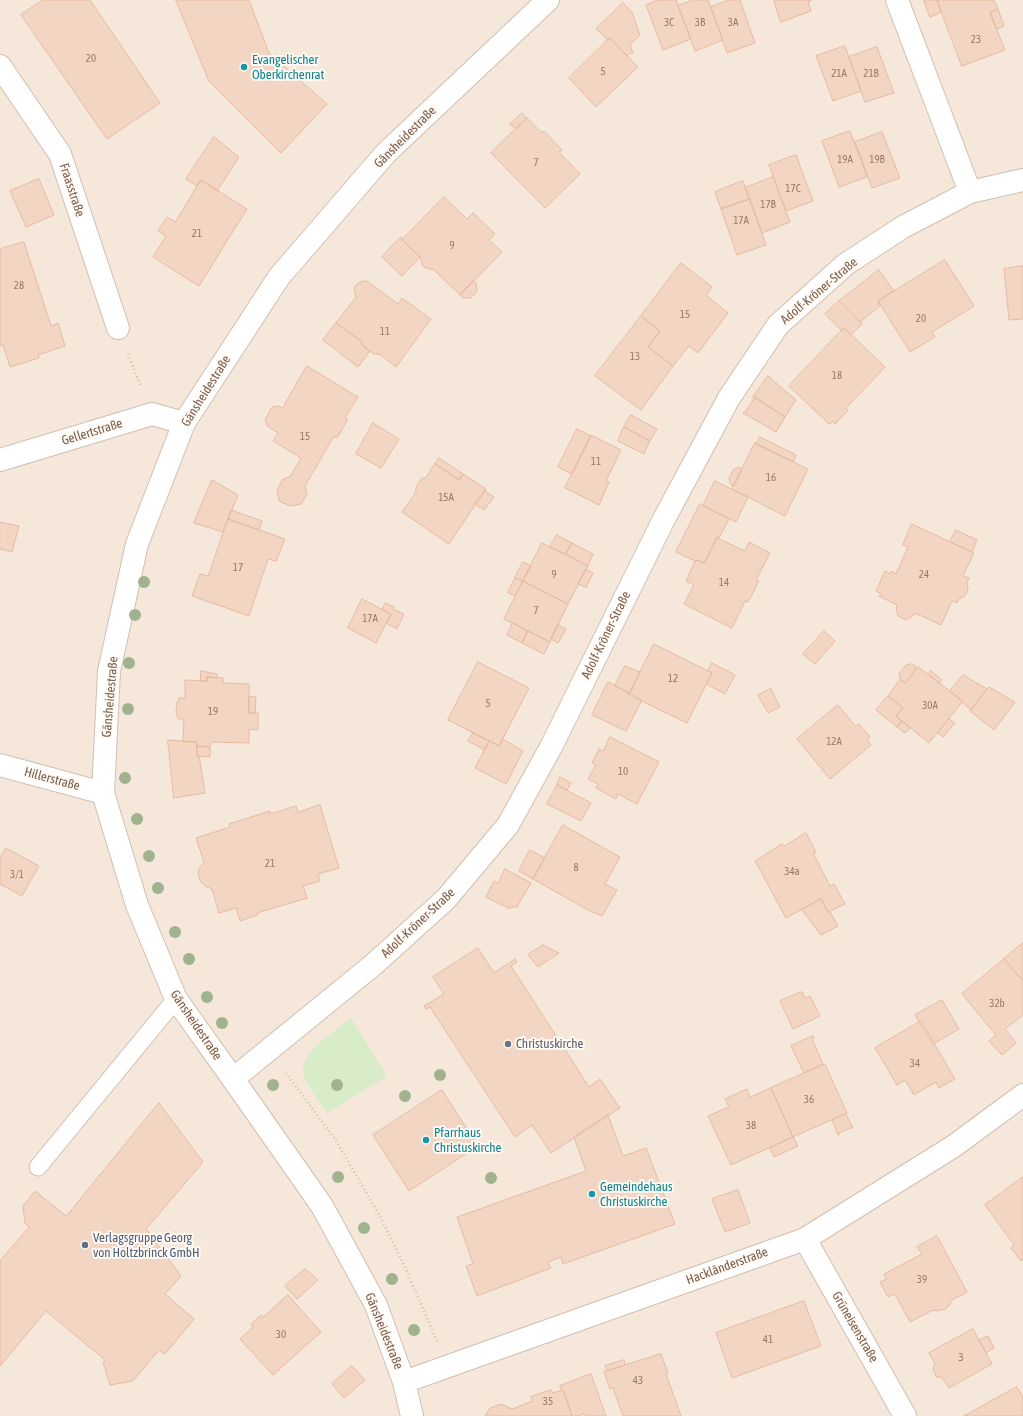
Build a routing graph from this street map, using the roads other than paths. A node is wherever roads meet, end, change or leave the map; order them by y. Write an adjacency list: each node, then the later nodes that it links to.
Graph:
1 (548, 0): 7 (street, Gänsheidestraße)
2 (897, 0): 5 (street)
3 (0, 66): 6 (street, Fraasstraße)
4 (1023, 180): 5 (street, Adolf-Kröner-Straße)
5 (970, 192): 12 (street, Adolf-Kröner-Straße)
6 (118, 328)
7 (184, 423): 8 (street, Gellertstraße); 10 (street, Gänsheidestraße)
8 (0, 460)
9 (0, 765): 10 (street, Hillerstraße)
10 (103, 793): 11 (street, Gänsheidestraße)
11 (176, 999): 12 (street, Gänsheidestraße); 14 (lane)
12 (234, 1079): 16 (street, Gänsheidestraße)
13 (1023, 1095): 15 (street, Hackländerstraße)
14 (38, 1167)
15 (805, 1239): 16 (street, Hackländerstraße); 18 (street, Grüneisenstraße)
16 (404, 1382): 17 (street, Gänsheidestraße)
17 (412, 1416)
18 (905, 1416)

